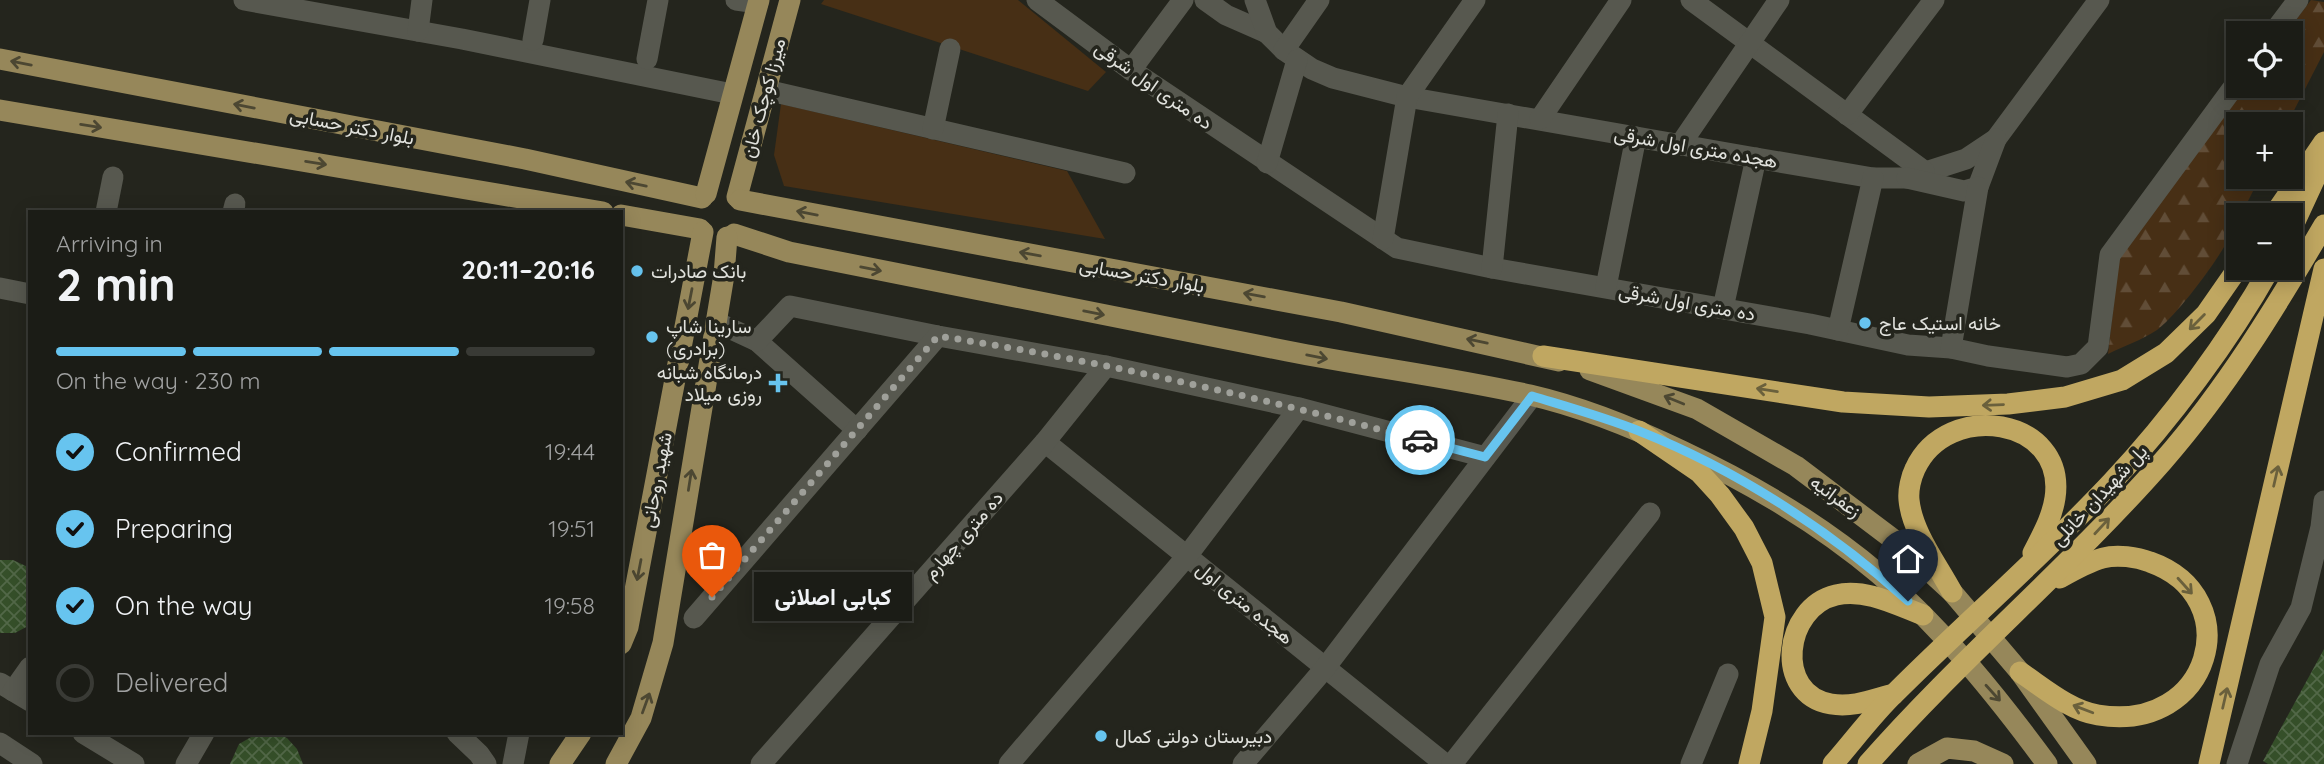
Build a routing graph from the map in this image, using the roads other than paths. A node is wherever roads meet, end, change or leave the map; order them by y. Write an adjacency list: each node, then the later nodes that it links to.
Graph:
1 (244, 0): 20 (street)
2 (422, 0): 22 (street)
3 (540, 0): 24 (street)
4 (658, 0): 29 (street)
5 (736, 0): 19 (street)
6 (790, 0): 31 (main road, میرزا کوچک خان)
7 (1037, 0): 30 (street, ده متری اول شرقی)
8 (1182, 0): 30 (street)
9 (1205, 0): 23 (street)
10 (1255, 0): 23 (street, هجده متری اول شرقی)
11 (1319, 0): 27 (street)
12 (1475, 0): 33 (street)
13 (1621, 0): 38 (street)
14 (1691, 0): 25 (street)
15 (1779, 0): 25 (street)
16 (1934, 0): 37 (street)
17 (2099, 0): 41 (street, هجده متری اول شرقی)
18 (2298, 0): 21 (street)
19 (758, 1): 32 (main road, میرزا کوچک خان)
20 (306, 5): 22 (street)
21 (2282, 21)
22 (418, 31): 32 (street)
23 (1267, 33): 27 (street, هجده متری اول شرقی)
24 (533, 40)
25 (1748, 42): 37 (street); 43 (street)
26 (950, 49): 39 (street)
27 (1291, 55): 33 (street, هجده متری اول شرقی); 46 (street)
28 (0, 59): 52 (main road, بلوار دکتر حسابی, one-way to 28)
29 (647, 59)
30 (1131, 70): 46 (street, ده متری اول شرقی)
31 (766, 90): 39 (street); 53 (main road, میرزا کوچک خان)
32 (732, 94): 52 (main road, میرزا کوچک خان)
33 (1407, 97): 36 (street, هجده متری اول شرقی); 62 (street)
34 (2226, 97): 75 (street, ده متری اول شرقی)
35 (0, 110): 57 (main road, one-way to 57)
36 (1508, 114): 38 (street, هجده متری اول شرقی); 63 (street)
37 (1847, 115): 48 (street)
38 (1540, 119): 40 (street, هجده متری اول شرقی)
39 (933, 129): 47 (street)
40 (1636, 137): 43 (street, هجده متری اول شرقی); 67 (street)
41 (1996, 139): 48 (street, هجده متری اول شرقی); 51 (street)
42 (2324, 142): 54 (highway)
43 (1680, 145): 44 (street, هجده متری اول شرقی)
44 (1756, 158): 50 (street, هجده متری اول شرقی); 70 (street)
45 (2324, 159): 55 (highway)
46 (1267, 163): 62 (street, ده متری اول شرقی)
47 (1125, 173)
48 (1916, 174): 50 (street, هجده متری اول شرقی); 51 (street)
49 (113, 177): 56 (street)
50 (1873, 178): 72 (street)
51 (1978, 187): 75 (street)
52 (704, 196): 53 (main road); 60 (main road)
53 (739, 198): 61 (main road); 76 (main road, بلوار دکتر حسابی, one-way to 53)
54 (2282, 203)
55 (2303, 204)
56 (106, 210)
57 (591, 210)
58 (623, 215): 60 (main road)
59 (2324, 225): 89 (highway, پل شهیدان خانلی, one-way to 59)
60 (702, 230): 61 (main road); 92 (main road, شهید روحانی, one-way to 92)
61 (731, 236): 71 (main road, شهید روحانی); 78 (main road, one-way to 78)
62 (1382, 239): 63 (street, ده متری اول شرقی)
63 (1492, 268): 67 (street, ده متری اول شرقی)
64 (2324, 269): 125 (highway, one-way to 64)
65 (2230, 280): 76 (highway, one-way to 76)
66 (2263, 280): 87 (highway, پل شهیدان خانلی)
67 (1606, 287): 70 (street, ده متری اول شرقی)
68 (0, 288): 69 (street)
69 (28, 294)
70 (1723, 308): 72 (street, ده متری اول شرقی)
71 (716, 322): 74 (street); 111 (main road, شهید روحانی, one-way to 71)
72 (1838, 330): 75 (street, ده متری اول شرقی)
73 (938, 336): 74 (street); 77 (street); 80 (street)
74 (757, 341): 80 (street)
75 (1951, 348)
76 (1543, 356): 88 (main road, زعفرانیه, one-way to 76)
77 (1106, 366): 79 (street); 82 (street, ده متری چهارم)
78 (1532, 396): 81 (main road, زعفرانیه); 83 (street)
79 (1299, 408): 83 (street); 86 (street)
80 (857, 430): 91 (street)
81 (1639, 431): 90 (main road, زعفرانیه); 118 (highway)
82 (1045, 442): 86 (street, هجده متری اول); 112 (street, ده متری چهارم)
83 (1485, 457): 93 (street)
84 (2324, 501): 126 (street)
85 (1650, 513): 116 (street)
86 (1187, 556): 93 (street, هجده متری اول); 113 (street)
87 (2025, 569): 88 (highway); 98 (highway, پل شهیدان خانلی)
88 (1952, 592): 95 (main road, زعفرانیه)
89 (2037, 592): 95 (highway, one-way to 95); 120 (highway, پل شهیدان خانلی)
90 (1923, 615): 98 (highway); 123 (main road, زعفرانیه, one-way to 123)
91 (694, 618)
92 (623, 639)
93 (1325, 668): 114 (street); 115 (street, هجده متری اول)
94 (28, 670): 97 (street)
95 (2020, 672): 124 (main road, زعفرانیه)
96 (1728, 674): 117 (street)
97 (14, 692)
98 (1894, 694): 119 (highway, پل شهیدان خانلی)
99 (86, 735): 106 (street)
100 (203, 735): 107 (street)
101 (459, 735): 108 (street)
102 (519, 735): 109 (street)
103 (580, 735): 110 (main road)
104 (0, 743): 105 (street)
105 (32, 764)
106 (134, 764)
107 (186, 764)
108 (486, 764)
109 (513, 764)
110 (559, 764)
111 (616, 764)
112 (761, 764)
113 (1009, 764)
114 (1243, 764)
115 (1445, 764)
116 (1452, 764)
117 (1691, 764)
118 (1749, 764)
119 (1833, 764)
120 (1868, 764)
121 (1918, 764): 122 (main road)
122 (2003, 764)
123 (2047, 764)
124 (2086, 764)
125 (2209, 764)
126 (2236, 764)

